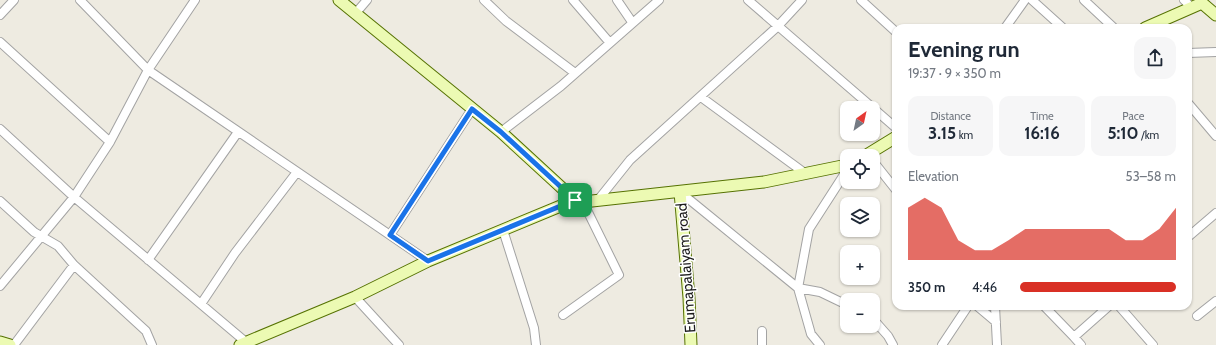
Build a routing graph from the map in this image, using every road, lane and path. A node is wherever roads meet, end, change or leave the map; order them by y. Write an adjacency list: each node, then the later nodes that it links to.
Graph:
1 (14, 0): 18 (street)
2 (80, 0): 32 (street)
3 (195, 0): 32 (street)
4 (340, 0): 19 (street)
5 (367, 0): 19 (street)
6 (484, 0): 33 (street)
7 (573, 0): 29 (street)
8 (617, 0): 21 (street)
9 (659, 0): 21 (street)
10 (748, 0): 26 (street)
11 (802, 0): 26 (street)
12 (861, 0): 27 (street)
13 (1025, 0): 22 (street)
14 (1032, 0): 23 (street)
15 (1084, 0): 24 (street)
16 (1203, 1): 17 (street); 20 (street)
17 (1187, 4): 25 (street)
18 (0, 14)
19 (355, 14): 36 (street)
20 (1216, 15)
21 (632, 22): 29 (street)
22 (1008, 24)
23 (1059, 24)
24 (1110, 24)
25 (1152, 24)
26 (777, 27): 34 (street); 35 (street)
27 (892, 28)
28 (0, 42): 45 (street)
29 (610, 43): 33 (street)
30 (1216, 52): 31 (street)
31 (1192, 53)
32 (148, 70): 41 (street); 45 (street)
33 (575, 73): 42 (street)
34 (701, 97): 50 (street); 55 (street)
35 (865, 101)
36 (472, 109): 42 (street); 61 (street)
37 (1192, 109): 43 (street)
38 (880, 114): 39 (street)
39 (892, 125)
40 (0, 129): 54 (street)
41 (238, 132): 49 (street); 63 (street)
42 (501, 132): 57 (street)
43 (1216, 136)
44 (892, 140): 46 (street)
45 (110, 142): 54 (street)
46 (879, 149)
47 (840, 167): 50 (street)
48 (880, 171): 52 (street)
49 (297, 172): 61 (street); 71 (street)
50 (806, 174): 53 (street)
51 (840, 181): 67 (street)
52 (892, 185)
53 (680, 192): 55 (street); 67 (street); 91 (street, Erumapalaiyam road)
54 (74, 198): 62 (street); 63 (street)
55 (598, 200): 57 (street)
56 (0, 201): 62 (street)
57 (579, 201): 59 (street); 78 (street)
58 (1216, 213): 60 (street)
59 (503, 230): 64 (street); 90 (street)
60 (1192, 234)
61 (390, 235): 64 (street)
62 (41, 237): 65 (street); 66 (street)
63 (148, 260): 71 (street)
64 (428, 261): 68 (street)
65 (74, 265): 87 (street); 88 (street)
66 (0, 286)
67 (798, 288): 70 (street); 93 (street)
68 (355, 297): 85 (street); 89 (street)
69 (1216, 301): 79 (street)
70 (840, 302)
71 (201, 304): 85 (street)
72 (965, 310): 95 (street)
73 (982, 310): 80 (street)
74 (995, 310): 80 (street)
75 (1048, 310): 83 (street)
76 (1104, 310): 83 (street)
77 (1122, 310): 98 (street)
78 (563, 315)
79 (1197, 316)
80 (996, 322): 96 (street)
81 (880, 328): 94 (street)
82 (762, 331): 92 (street)
83 (1074, 337): 97 (street)
84 (0, 342): 86 (street)
85 (243, 344)
86 (10, 345)
87 (14, 345)
88 (152, 345)
89 (399, 345)
90 (536, 345)
91 (691, 345)
92 (762, 345)
93 (820, 345)
94 (893, 345)
95 (942, 345)
96 (997, 345)
97 (1081, 345)
98 (1153, 345)

